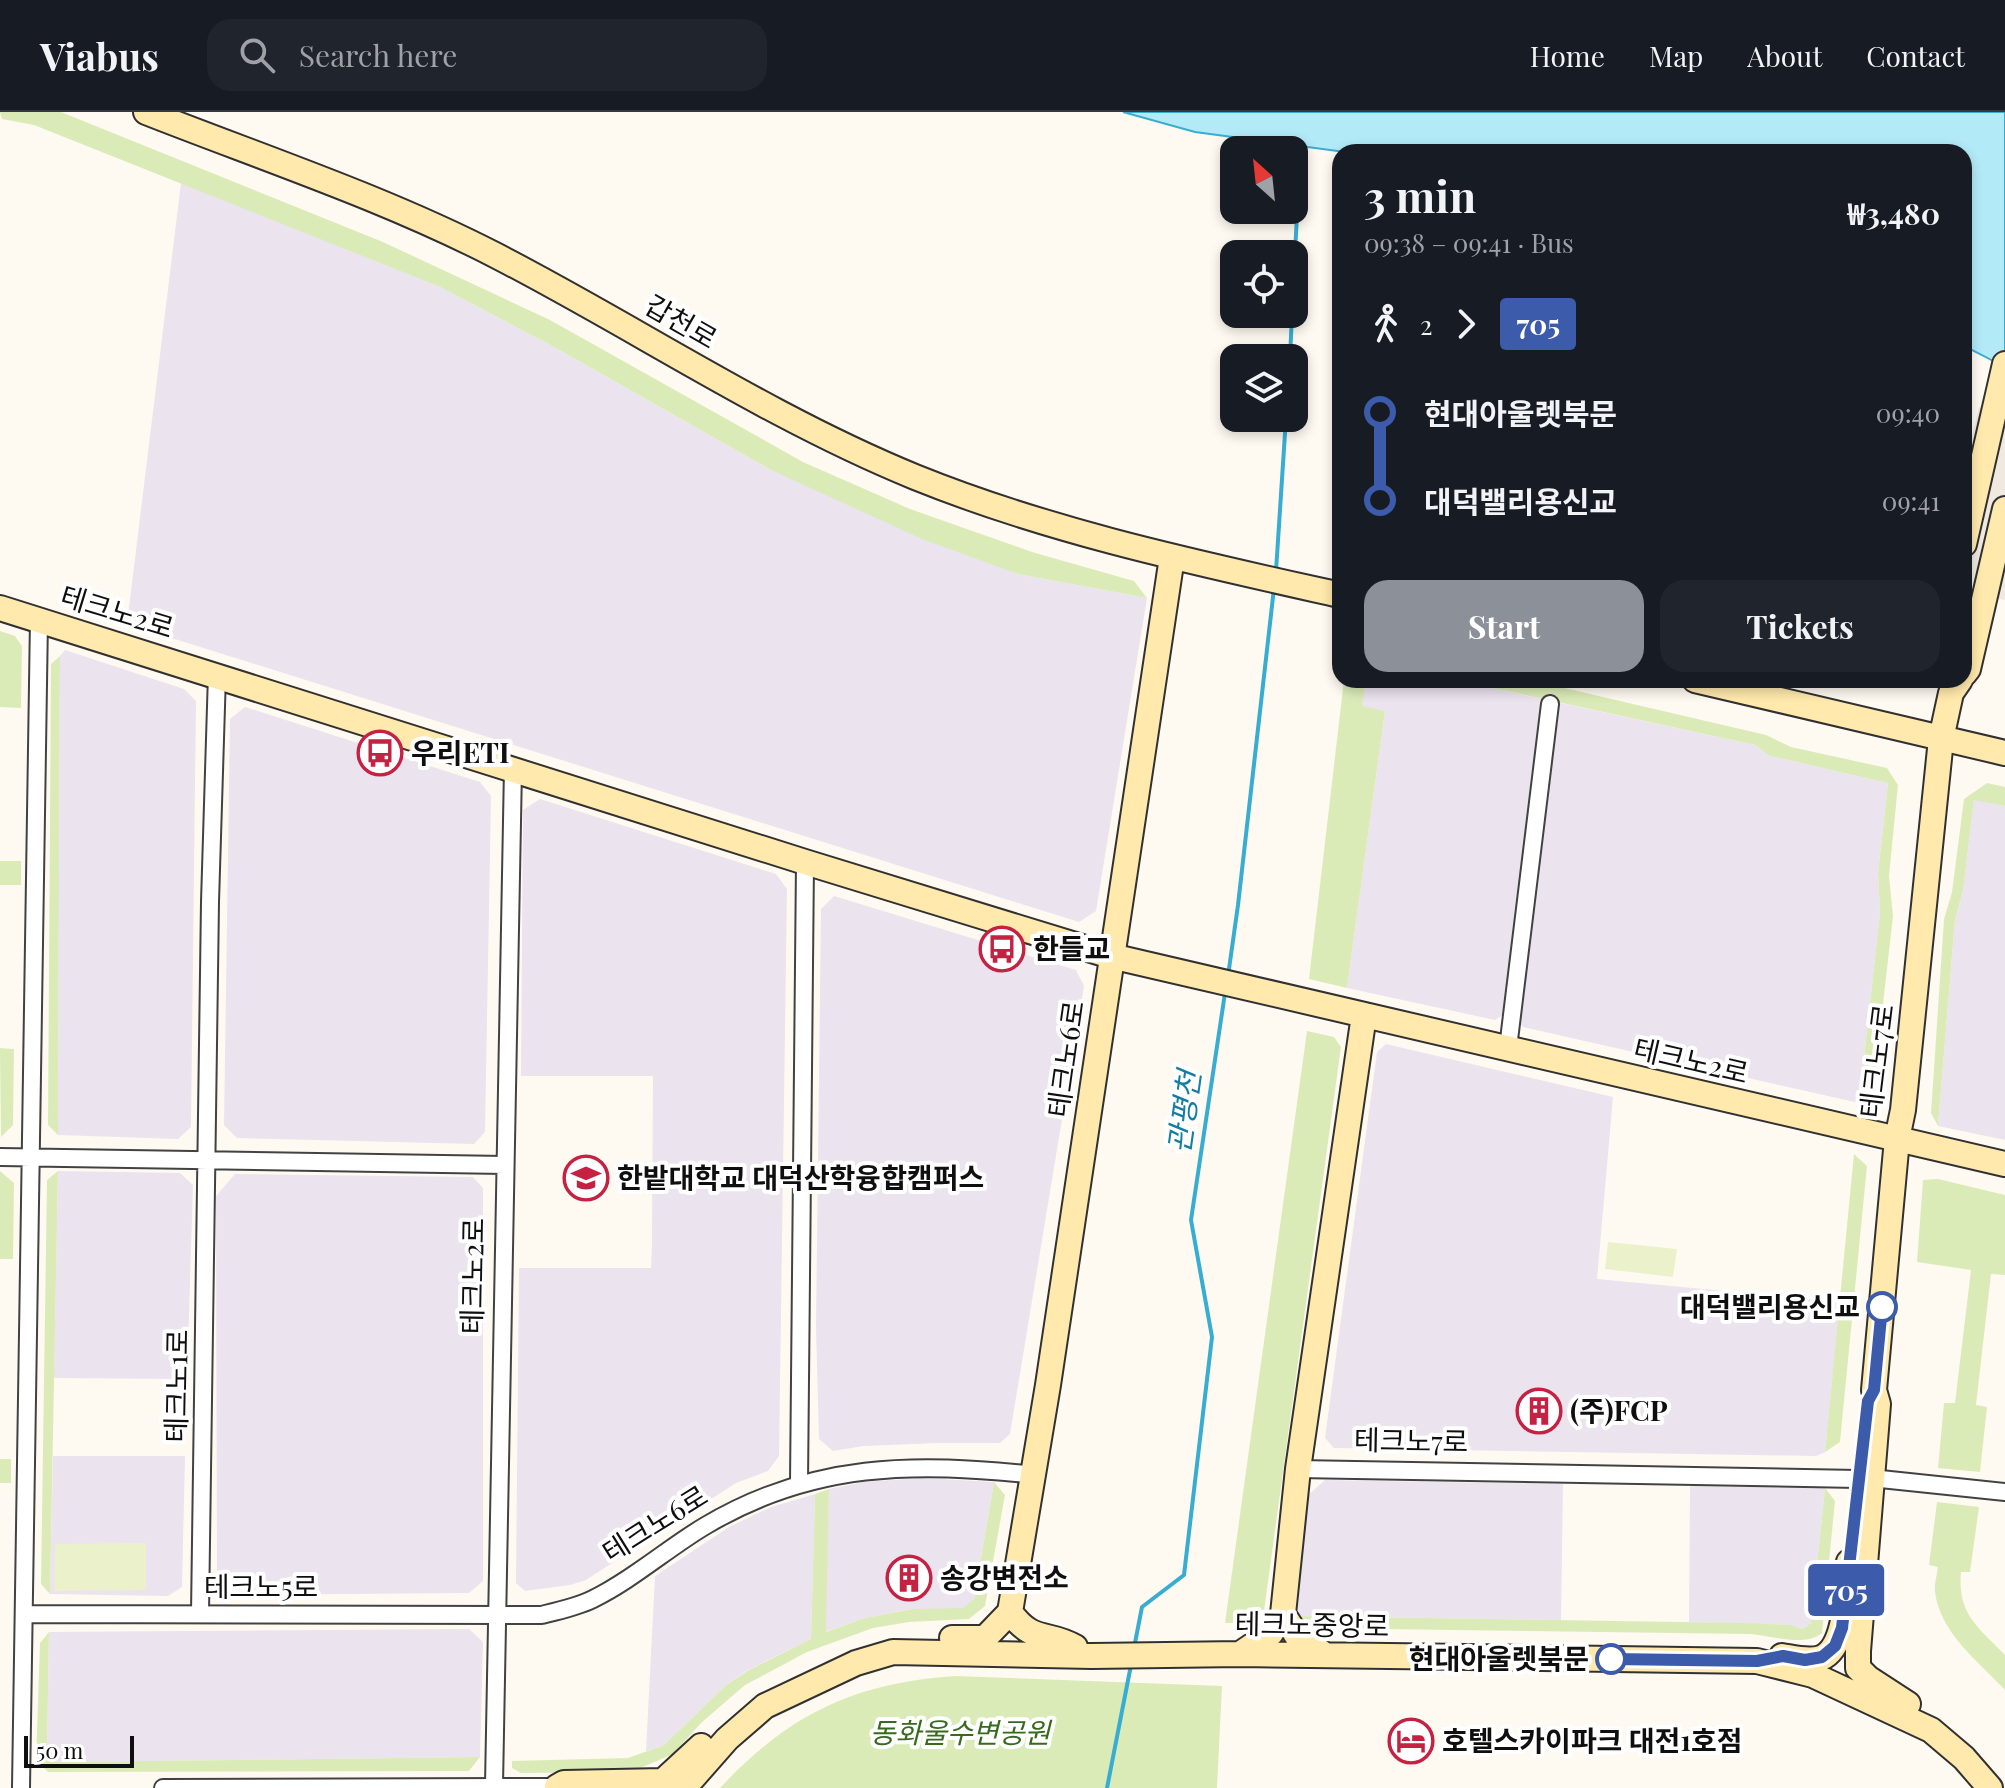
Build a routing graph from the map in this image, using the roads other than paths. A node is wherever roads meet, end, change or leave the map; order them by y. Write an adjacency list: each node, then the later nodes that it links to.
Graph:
1 (146, 112): 5 (main road, 갑천로)
2 (2005, 364): 3 (main road)
3 (1972, 509)
4 (2005, 509): 9 (main road, 테크노7로)
5 (1183, 560): 6 (main road, 갑천로); 18 (main road, 테크노6로)
6 (1332, 593)
7 (0, 608): 8 (main road, 테크노2로)
8 (39, 619): 10 (main road, 테크노2로); 23 (street)
9 (1972, 628)
10 (217, 674): 16 (main road, 테크노2로); 24 (street, 테크노1로)
11 (1728, 688): 14 (main road)
12 (1955, 688): 14 (main road, 테크노7로)
13 (1550, 704): 20 (street)
14 (1941, 739): 15 (main road); 21 (main road, 테크노7로)
15 (2005, 753)
16 (513, 768): 17 (main road, 테크노2로); 26 (street, 테크노2로)
17 (805, 862): 18 (main road, 테크노2로); 30 (street)
18 (1111, 956): 19 (main road, 테크노2로); 28 (main road, 테크노6로)
19 (1364, 1015): 20 (main road, 테크노2로); 27 (main road, 테크노중앙로)
20 (1508, 1048): 21 (main road, 테크노2로)
21 (1897, 1139): 25 (main road, 테크노2로); 29 (main road, 테크노7로)
22 (0, 1157): 23 (street)
23 (29, 1158): 24 (street); 34 (street)
24 (206, 1161): 26 (street); 33 (street, 테크노1로)
25 (2005, 1164)
26 (505, 1165): 36 (street, 테크노2로)
27 (1298, 1469): 29 (street, 테크노7로); 35 (main road, 테크노중앙로)
28 (1035, 1475): 30 (street, 테크노6로); 32 (main road, 테크노6로)
29 (1865, 1478): 31 (street); 41 (main road, 테크노7로); 43 (main road, 테크노7로)
30 (799, 1483): 36 (street, 테크노6로)
31 (2005, 1492)
32 (1010, 1612): 37 (main road); 38 (main road)
33 (200, 1613): 34 (street, 테크노5로); 36 (street, 테크노5로)
34 (24, 1614): 46 (street)
35 (1283, 1614): 39 (main road); 40 (main road)
36 (498, 1615): 44 (street, 테크노2로)
37 (1032, 1645): 38 (main road); 39 (main road, 테크노중앙로)
38 (893, 1652): 42 (main road)
39 (1230, 1654): 40 (main road, 테크노중앙로)
40 (1325, 1655): 41 (main road, 테크노중앙로)
41 (1757, 1661): 43 (main road, 테크노중앙로)
42 (765, 1706): 48 (main road); 49 (main road)
43 (1931, 1730): 50 (main road, 테크노중앙로)
44 (494, 1785): 45 (street); 48 (street)
45 (281, 1787): 47 (street)
46 (21, 1788)
47 (163, 1788)
48 (558, 1788)
49 (684, 1788)
50 (1990, 1788)

